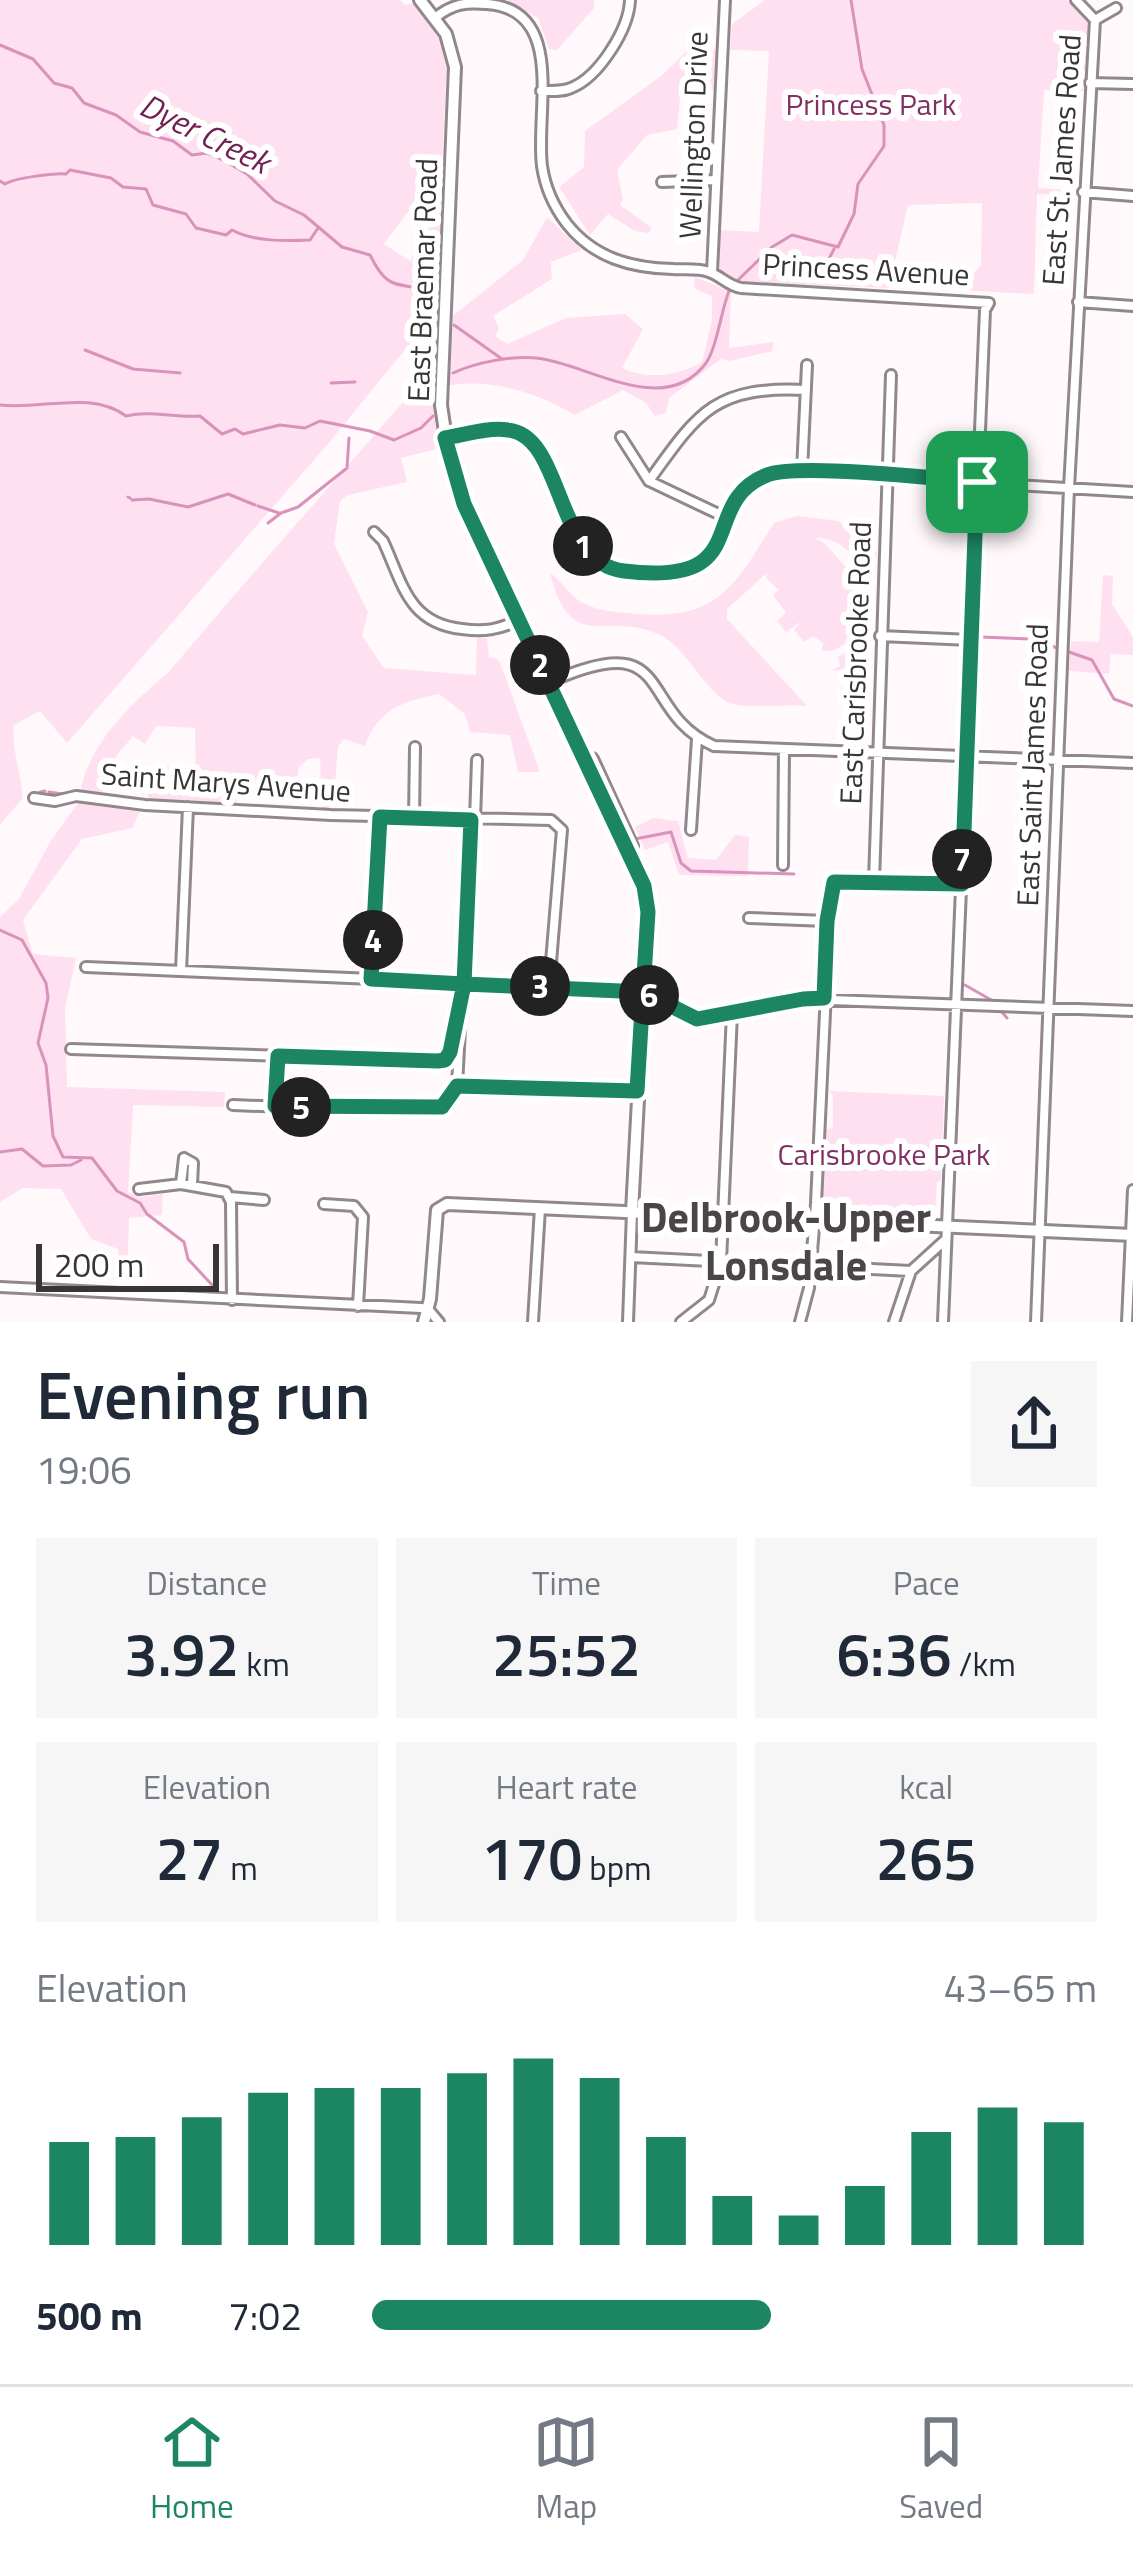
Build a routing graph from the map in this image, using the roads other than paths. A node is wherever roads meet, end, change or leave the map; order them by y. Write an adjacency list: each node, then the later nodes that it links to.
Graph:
1 (420, 0): 6 (street, East Braemar Road)
2 (630, 0): 10 (street)
3 (724, 0): 11 (street, Wellington Drive)
4 (1076, 0): 7 (street, East St. James Road)
5 (1116, 8): 7 (street, East St. James Road)
6 (436, 17): 10 (street, Princess Avenue); 22 (street, East Braemar Road)
7 (1095, 20): 8 (street, East St. James Road)
8 (1090, 83): 9 (street); 13 (street, East St. James Road)
9 (1133, 84)
10 (542, 91): 15 (street, Princess Avenue)
11 (716, 180): 12 (street); 15 (street, Wellington Drive)
12 (662, 182)
13 (1083, 192): 14 (street); 16 (street, East St. James Road)
14 (1133, 196)
15 (712, 272): 26 (street, Princess Avenue)
16 (1078, 302): 17 (street); 27 (street, East Saint James Road)
17 (1133, 306)
18 (807, 364): 20 (street)
19 (891, 375): 24 (street, East Carisbrooke Road)
20 (806, 390): 23 (street); 25 (street)
21 (621, 437): 25 (street)
22 (445, 438): 29 (street); 31 (street, East Braemar Road)
23 (802, 471): 24 (street); 29 (street)
24 (887, 476): 26 (street); 32 (street, East Carisbrooke Road)
25 (649, 481): 29 (street)
26 (977, 482): 27 (street); 33 (street)
27 (1069, 488): 28 (street); 41 (street, East Saint James Road)
28 (1133, 491)
29 (728, 518)
30 (374, 532): 31 (street)
31 (519, 620): 34 (street, East Braemar Road)
32 (880, 636): 33 (street); 38 (street, East Carisbrooke Road)
33 (971, 640): 39 (street)
34 (550, 688): 35 (street); 59 (street, East Braemar Road)
35 (697, 739): 37 (street); 48 (street)
36 (416, 747): 46 (street)
37 (784, 748): 38 (street); 49 (street)
38 (876, 752): 39 (street); 50 (street, East Carisbrooke Road)
39 (966, 756): 41 (street); 51 (street)
40 (477, 760): 47 (street)
41 (1057, 760): 42 (street); 62 (street, East Saint James Road)
42 (1133, 763)
43 (34, 798): 44 (street, Saint Marys Avenue)
44 (188, 807): 45 (street, Saint Marys Avenue); 55 (street)
45 (380, 817): 46 (street, Saint Marys Avenue); 56 (street)
46 (414, 819): 47 (street, Saint Marys Avenue)
47 (473, 820): 57 (street, Saint Marys Avenue); 58 (street)
48 (691, 830)
49 (783, 866)
50 (874, 881): 51 (street); 53 (street)
51 (962, 884): 61 (street)
52 (749, 918): 53 (street)
53 (827, 921): 60 (street)
54 (86, 967): 55 (street)
55 (181, 971): 56 (street)
56 (371, 979): 58 (street)
57 (549, 986): 58 (street); 59 (street)
58 (463, 987): 66 (street); 67 (street)
59 (643, 992): 64 (street); 68 (street, East Braemar Road)
60 (824, 998): 61 (street); 64 (street); 81 (street)
61 (956, 1004): 62 (street); 83 (street)
62 (1048, 1008): 63 (street); 82 (street, East Saint James Road)
63 (1133, 1011)
64 (732, 1013): 80 (street)
65 (71, 1049): 66 (street)
66 (278, 1056): 70 (street)
67 (457, 1086): 68 (street); 70 (street)
68 (637, 1091): 79 (street, East Braemar Road)
69 (233, 1105): 70 (street)
70 (275, 1106)
71 (181, 1184): 72 (street); 72 (street); 73 (street)
72 (192, 1185): 75 (street)
73 (139, 1189)
74 (1133, 1190): 84 (street)
75 (228, 1197): 76 (street); 90 (street)
76 (264, 1200)
77 (324, 1204): 91 (street)
78 (540, 1208): 79 (street); 92 (street); 94 (street)
79 (632, 1212): 80 (street); 85 (street)
80 (723, 1216): 81 (street); 86 (street)
81 (814, 1220): 83 (street); 87 (street)
82 (1040, 1231): 83 (street); 84 (street); 100 (street, East Saint James Road)
83 (945, 1233): 88 (street); 99 (street)
84 (1132, 1235): 101 (street)
85 (631, 1257): 86 (street); 95 (street)
86 (721, 1262): 87 (street); 96 (street)
87 (811, 1267): 88 (street); 97 (street)
88 (911, 1271): 98 (street)
89 (0, 1287): 90 (street)
90 (232, 1300): 91 (street)
91 (358, 1306): 92 (street)
92 (426, 1316): 93 (street)
93 (439, 1322)
94 (533, 1322)
95 (628, 1322)
96 (681, 1322)
97 (800, 1322)
98 (894, 1322)
99 (943, 1322)
100 (1036, 1322)
101 (1127, 1322)

